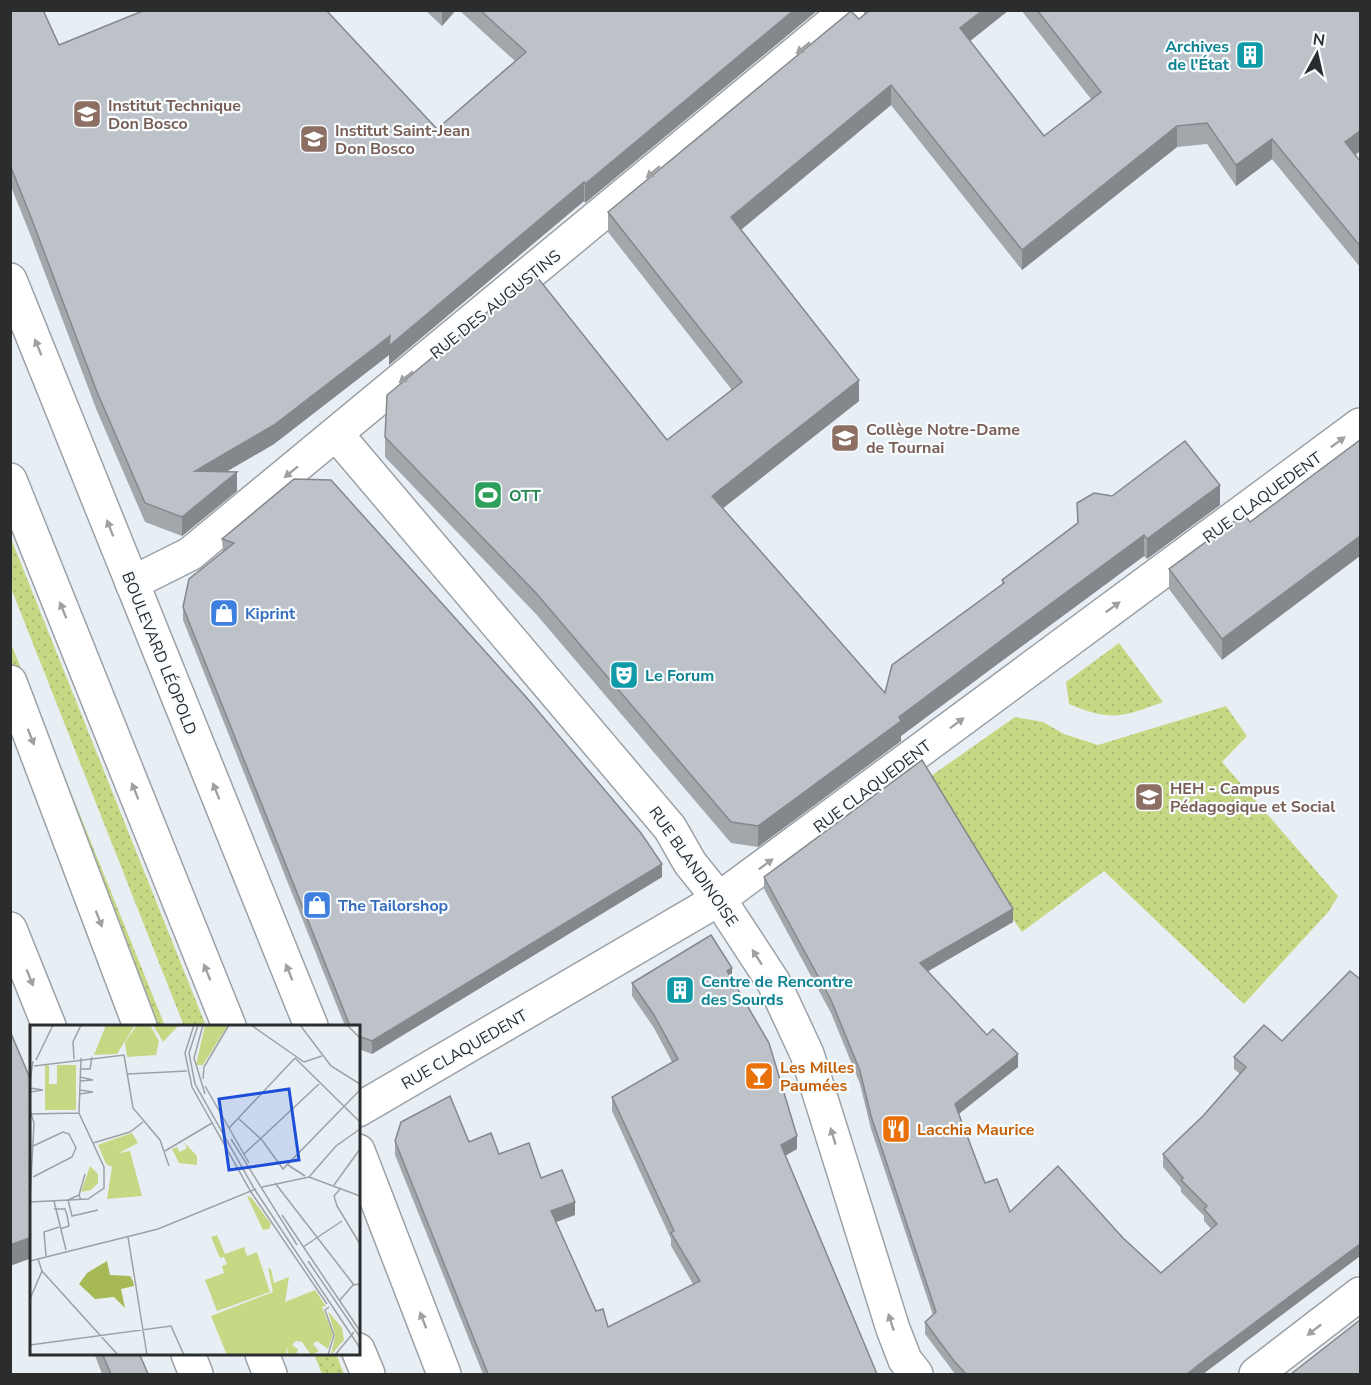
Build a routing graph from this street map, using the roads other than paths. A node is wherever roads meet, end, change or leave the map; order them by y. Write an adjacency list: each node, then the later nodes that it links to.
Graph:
1 (848, 10): 4 (street, RUE DES AUGUSTINS, one-way to 4)
2 (10, 280): 6 (street, BOULEVARD LÉOPOLD, one-way to 2)
3 (1360, 425): 8 (street, RUE CLAQUEDENT, one-way to 3)
4 (337, 435): 6 (street, RUE DES AUGUSTINS, one-way to 6); 8 (street, RUE BLANDINOISE)
5 (10, 480): 12 (street, one-way to 5)
6 (132, 582): 13 (street, BOULEVARD LÉOPOLD, one-way to 6)
7 (10, 682): 11 (street, one-way to 11)
8 (719, 899): 14 (street, RUE CLAQUEDENT); 24 (street, RUE BLANDINOISE, one-way to 8)
9 (10, 929): 10 (street, one-way to 10)
10 (49, 1025)
11 (140, 1025)
12 (229, 1025)
13 (310, 1025)
14 (360, 1109)
15 (360, 1156): 23 (street, one-way to 15)
16 (1360, 1294): 25 (street, one-way to 25)
17 (360, 1354): 22 (street)
18 (189, 1355): 20 (street)
19 (263, 1355): 21 (street)
20 (196, 1374)
21 (270, 1374)
22 (369, 1374)
23 (444, 1374)
24 (916, 1374)
25 (1256, 1374)

